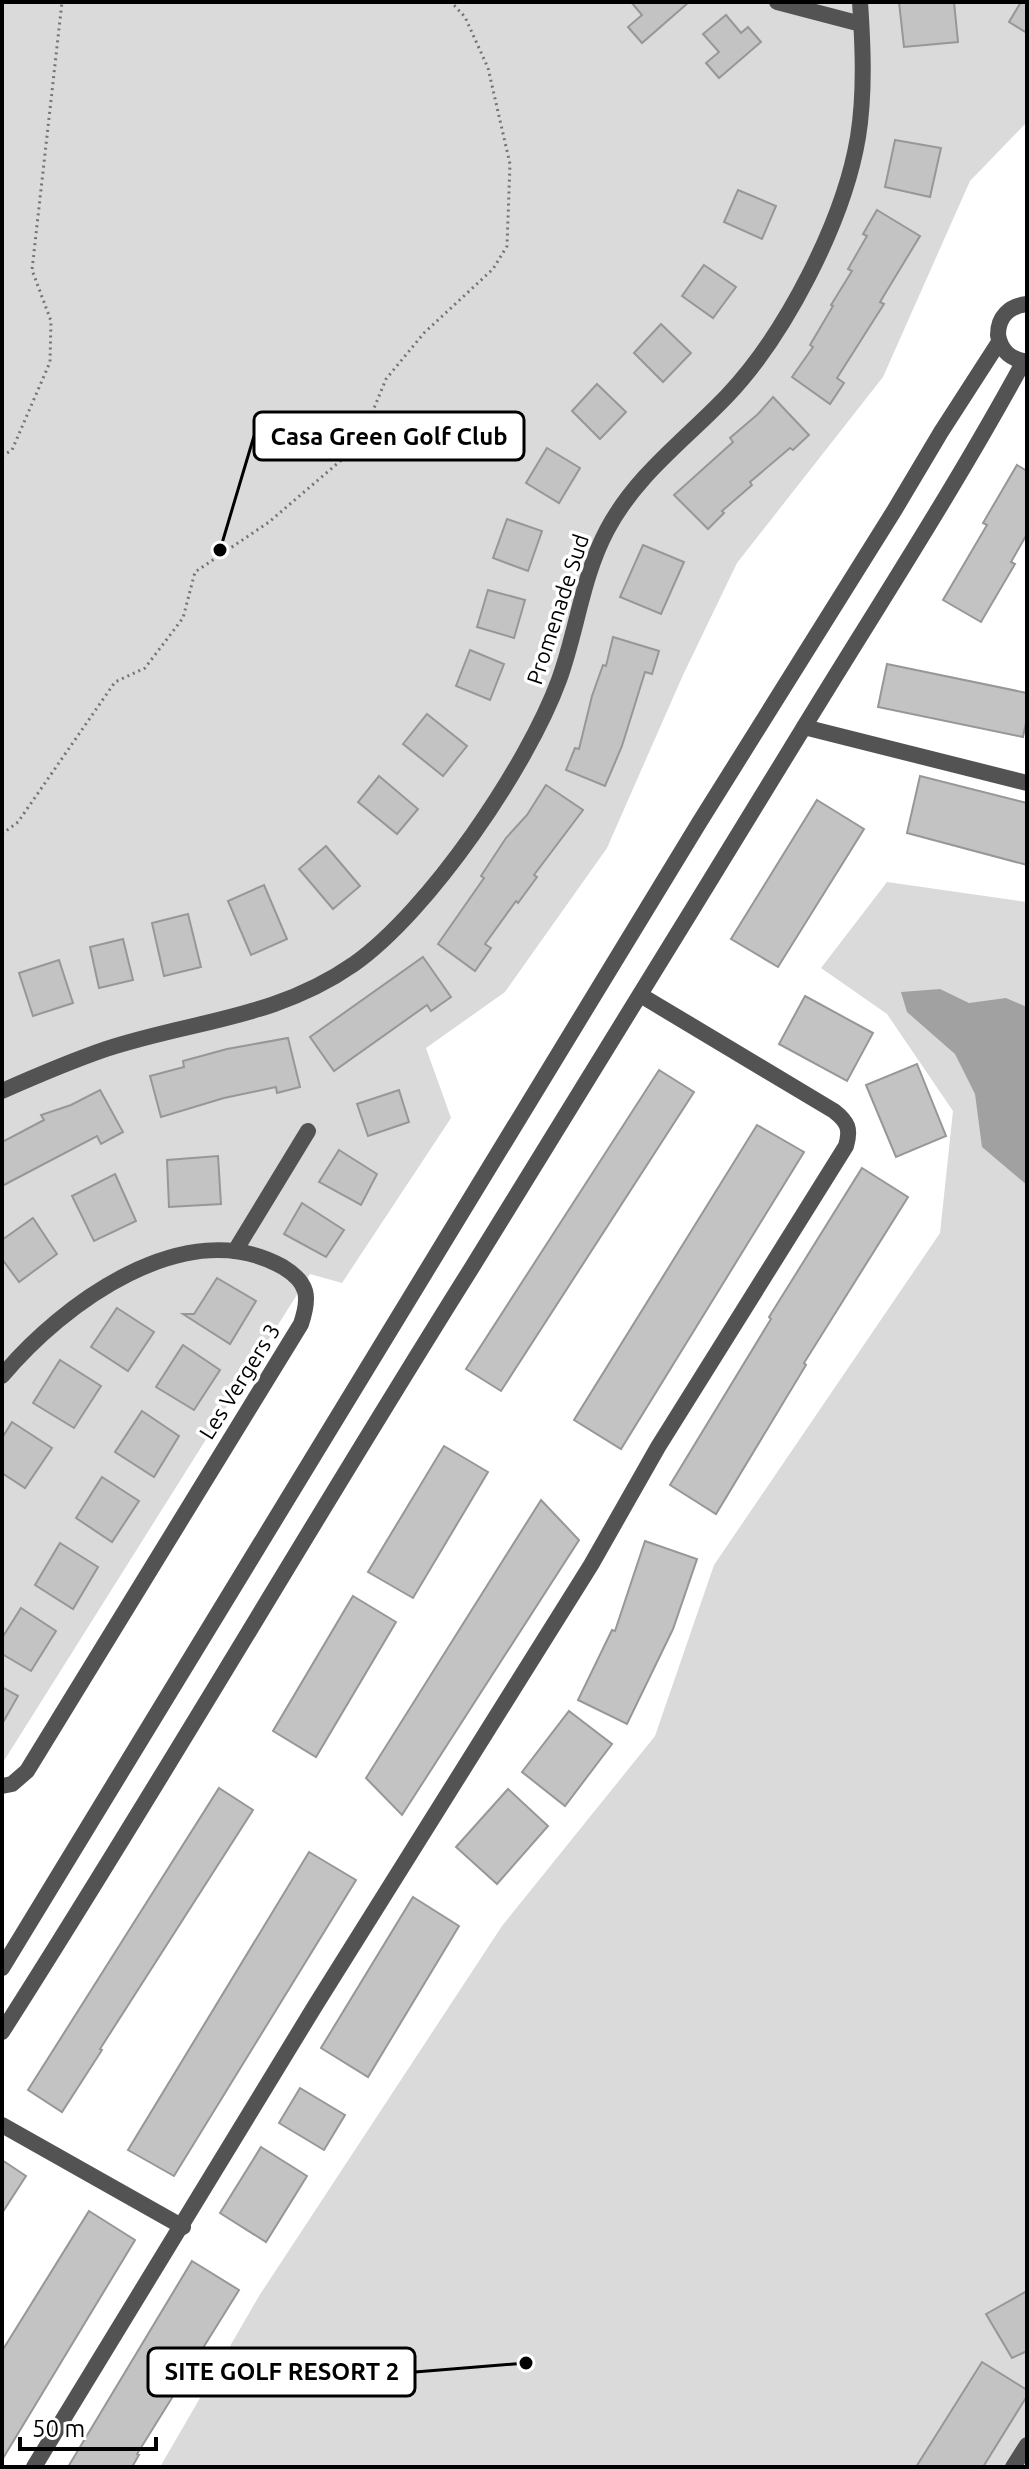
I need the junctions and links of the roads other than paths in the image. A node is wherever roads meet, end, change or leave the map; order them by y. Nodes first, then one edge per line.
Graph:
1 (777, 2) edge
2 (860, 2) edge
3 (861, 24) junction
4 (1025, 302) edge
5 (999, 342) junction
6 (1026, 361) edge
7 (804, 727) junction
8 (1027, 783) edge
9 (642, 996) junction
10 (2, 1091) edge
11 (308, 1131) dead end
12 (235, 1251) junction
13 (2, 1376) edge
14 (2, 1786) edge
15 (2, 1968) edge
16 (2, 2032) edge
17 (2, 2125) edge
18 (183, 2227) junction
19 (1027, 2445) edge
20 (34, 2467) edge
21 (1013, 2467) edge

1 - 3 street
2 - 3 street, Promenade Sud
3 - 10 street, Promenade Sud
4 - 5 street
5 - 6 street
5 - 15 street
6 - 7 street
7 - 8 street
7 - 9 street
9 - 16 street
9 - 18 street
11 - 12 street
12 - 13 street, Les Vergers 3
12 - 14 street, Les Vergers 3
17 - 18 street
18 - 20 street
19 - 21 street

